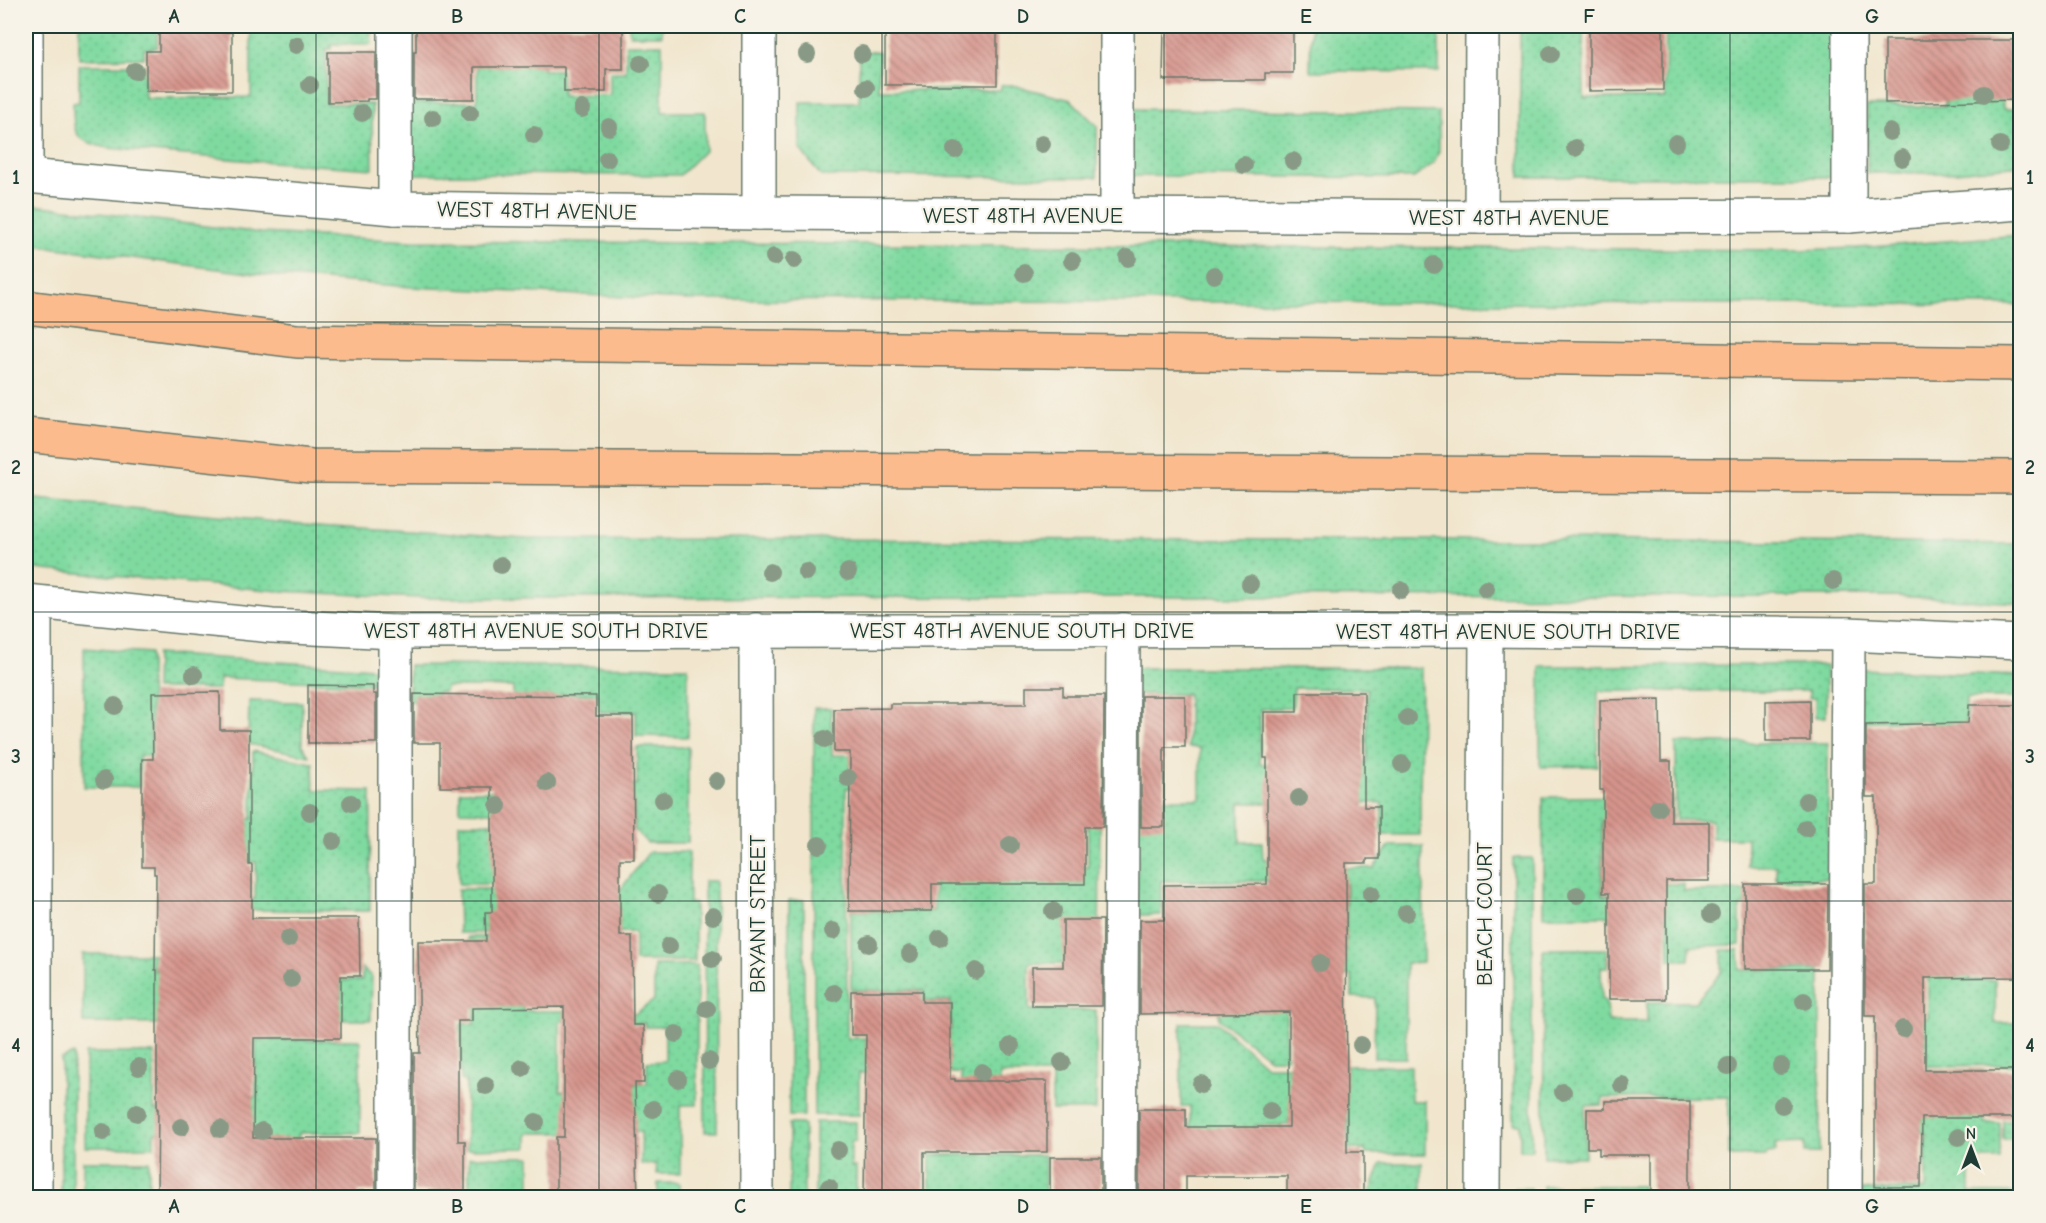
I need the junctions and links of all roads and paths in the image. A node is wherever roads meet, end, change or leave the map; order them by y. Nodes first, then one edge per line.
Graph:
1 (26, 26) edge
2 (395, 26) edge
3 (759, 26) edge
4 (1118, 26) edge
5 (1482, 26) edge
6 (1849, 26) edge
7 (26, 177) edge
8 (2020, 203) edge
9 (395, 208) junction
10 (759, 213) junction
11 (1118, 216) junction
12 (1849, 216) junction
13 (1481, 217) junction
14 (26, 307) edge
15 (2020, 364) edge
16 (26, 435) edge
17 (2020, 477) edge
18 (30, 602) edge
19 (756, 630) junction
20 (1122, 630) junction
21 (1486, 630) junction
22 (395, 632) junction
23 (1848, 634) junction
24 (2020, 642) edge
25 (35, 1197) edge
26 (395, 1197) edge
27 (757, 1197) edge
28 (1120, 1197) edge
29 (1483, 1197) edge
30 (1845, 1197) edge

1 - 7 street
2 - 9 street
3 - 10 street
4 - 11 street
5 - 13 street
6 - 12 street
7 - 9 street, WEST 48TH AVENUE
8 - 12 street, WEST 48TH AVENUE
9 - 10 street, WEST 48TH AVENUE
10 - 11 street, WEST 48TH AVENUE
11 - 13 street, WEST 48TH AVENUE
12 - 13 street, WEST 48TH AVENUE
14 - 15 highway
16 - 17 highway
18 - 22 street, WEST 48TH AVENUE SOUTH DRIVE
18 - 25 street
19 - 20 street, WEST 48TH AVENUE SOUTH DRIVE
19 - 22 street, WEST 48TH AVENUE SOUTH DRIVE
19 - 27 street, BRYANT STREET
20 - 21 street, WEST 48TH AVENUE SOUTH DRIVE
20 - 28 street
21 - 23 street, WEST 48TH AVENUE SOUTH DRIVE
21 - 29 street, BEACH COURT
22 - 26 street
23 - 24 street, WEST 48TH AVENUE SOUTH DRIVE
23 - 30 street

